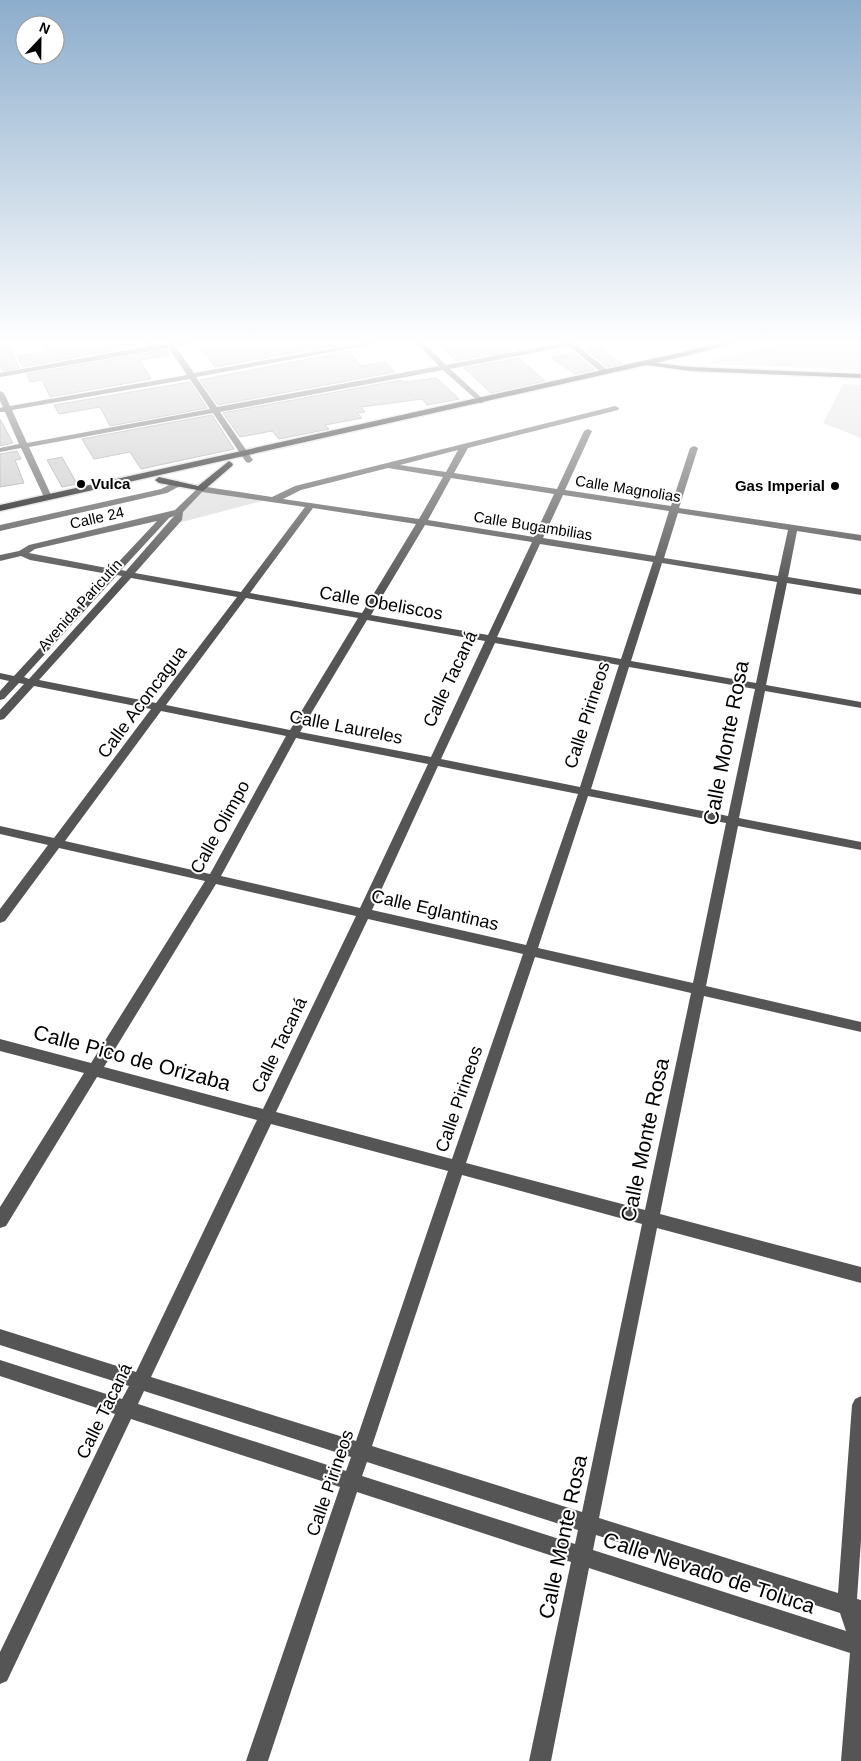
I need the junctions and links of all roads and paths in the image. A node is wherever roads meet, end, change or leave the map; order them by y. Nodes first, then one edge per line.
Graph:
1 (13, 425) edge
2 (132, 425) edge
3 (226, 425) edge
4 (378, 425) edge
5 (388, 425) edge
6 (548, 425) edge
7 (588, 431) dead end
8 (24, 445) junction
9 (464, 447) junction
10 (694, 448) dead end
11 (0, 450) edge
12 (247, 456) junction
13 (229, 464) junction
14 (390, 466) junction
15 (450, 475) junction
16 (198, 476) junction
17 (172, 477) junction
18 (560, 492) junction
19 (48, 497) junction
20 (273, 500) junction
21 (311, 505) junction
22 (0, 508) edge
23 (674, 510) junction
24 (0, 515) edge
25 (178, 515) junction
26 (166, 516) junction
27 (422, 522) junction
28 (0, 528) edge
29 (793, 528) junction
30 (861, 538) edge
31 (537, 540) junction
32 (18, 554) junction
33 (0, 558) edge
34 (658, 560) junction
35 (115, 572) junction
36 (128, 574) junction
37 (782, 580) junction
38 (861, 592) edge
39 (244, 595) junction
40 (364, 616) junction
41 (491, 639) junction
42 (625, 663) junction
43 (0, 676) edge
44 (16, 679) junction
45 (31, 682) junction
46 (760, 687) junction
47 (0, 697) edge
48 (861, 705) edge
49 (160, 708) junction
50 (0, 717) edge
51 (293, 734) junction
52 (433, 762) junction
53 (584, 792) junction
54 (733, 821) junction
55 (0, 830) edge
56 (57, 843) junction
57 (861, 846) edge
58 (213, 879) junction
59 (364, 913) junction
60 (0, 918) edge
61 (530, 951) junction
62 (699, 990) junction
63 (861, 1026) edge
64 (0, 1045) edge
65 (94, 1070) junction
66 (267, 1116) junction
67 (457, 1167) junction
68 (652, 1219) junction
69 (0, 1221) edge
70 (861, 1275) edge
71 (0, 1337) edge
72 (0, 1368) edge
73 (140, 1382) junction
74 (861, 1406) edge
75 (127, 1409) junction
76 (361, 1452) junction
77 (351, 1482) junction
78 (589, 1524) junction
79 (582, 1556) junction
80 (854, 1607) edge
81 (861, 1646) edge
82 (0, 1674) edge
83 (257, 1761) edge
84 (540, 1761) edge
85 (852, 1761) edge

1 - 8 street
2 - 8 street
3 - 12 street
4 - 12 main road
5 - 12 main road
6 - 9 street
7 - 18 street, Calle Tacaná
8 - 11 street
8 - 19 street
9 - 14 street
9 - 15 street, Calle Olimpo
10 - 23 street, Calle Pirineos
12 - 13 main road
12 - 16 main road
13 - 16 main road
13 - 16 main road
14 - 15 street, Calle Magnolias
14 - 20 street
15 - 18 street, Calle Magnolias
15 - 27 street, Calle Olimpo
16 - 17 main road
16 - 17 main road
16 - 20 street, Calle Bugambilias
16 - 25 street, Avenida Paricutín
17 - 19 main road
17 - 24 main road
17 - 28 street
18 - 23 street, Calle Magnolias
18 - 31 street, Calle Tacaná
19 - 22 main road
20 - 21 street, Calle Bugambilias
21 - 27 street, Calle Bugambilias
21 - 39 street, Calle Aconcagua
23 - 29 street, Calle Magnolias
23 - 34 street, Calle Pirineos
25 - 26 street, Avenida Paricutín
25 - 36 street, Avenida Paricutín
26 - 32 street, Calle 24
26 - 35 street, Avenida Paricutín
27 - 31 street, Calle Bugambilias
27 - 40 street, Calle Olimpo
29 - 30 street, Calle Magnolias
29 - 37 street, Calle Monte Rosa
31 - 34 street, Calle Bugambilias
31 - 41 street, Calle Tacaná
32 - 33 street, Calle 24
32 - 35 street, Calle Obeliscos
34 - 37 street, Calle Bugambilias
34 - 42 street, Calle Pirineos
35 - 36 street, Calle Obeliscos
35 - 44 street, Avenida Paricutín
36 - 39 street, Calle Obeliscos
36 - 45 street, Avenida Paricutín
37 - 38 street, Calle Bugambilias
37 - 46 street, Calle Monte Rosa
39 - 40 street, Calle Obeliscos
39 - 49 street, Calle Aconcagua
40 - 41 street, Calle Obeliscos
40 - 51 street, Calle Olimpo
41 - 42 street, Calle Obeliscos
41 - 52 street, Calle Tacaná
42 - 46 street, Calle Obeliscos
42 - 53 street, Calle Pirineos
43 - 44 street, Calle Laureles
44 - 45 street, Calle Laureles
44 - 47 street, Avenida Paricutín
45 - 49 street, Calle Laureles
45 - 50 street, Avenida Paricutín
46 - 48 street, Calle Obeliscos
46 - 54 street, Calle Monte Rosa
49 - 51 street, Calle Laureles
49 - 56 street, Calle Aconcagua
51 - 52 street, Calle Laureles
51 - 58 street, Calle Olimpo
52 - 53 street, Calle Laureles
52 - 59 street, Calle Tacaná
53 - 54 street, Calle Laureles
53 - 61 street, Calle Pirineos
54 - 57 street, Calle Laureles
54 - 62 street, Calle Monte Rosa
55 - 56 street, Calle Eglantinas
56 - 58 street, Calle Eglantinas
56 - 60 street, Calle Aconcagua
58 - 59 street, Calle Eglantinas
58 - 65 street, Calle Olimpo
59 - 61 street, Calle Eglantinas
59 - 66 street, Calle Tacaná
61 - 62 street, Calle Eglantinas
61 - 67 street, Calle Pirineos
62 - 63 street, Calle Eglantinas
62 - 68 street, Calle Monte Rosa
64 - 65 street, Calle Pico de Orizaba
65 - 66 street, Calle Pico de Orizaba
65 - 69 street, Calle Olimpo
66 - 67 street, Calle Pico de Orizaba
66 - 73 street, Calle Tacaná
67 - 68 street, Calle Pico de Orizaba
67 - 76 street, Calle Pirineos
68 - 70 street, Calle Pico de Orizaba
68 - 78 street, Calle Monte Rosa
71 - 73 street, Calle Nevado de Toluca
72 - 75 street, Calle Nevado de Toluca
73 - 75 street, Calle Tacaná
73 - 76 street, Calle Nevado de Toluca
74 - 80 street
75 - 77 street, Calle Nevado de Toluca
75 - 82 street, Calle Tacaná
76 - 77 street, Calle Pirineos
76 - 78 street, Calle Nevado de Toluca
77 - 79 street, Calle Nevado de Toluca
77 - 83 street, Calle Pirineos
78 - 79 street, Calle Monte Rosa
78 - 80 street, Calle Nevado de Toluca
79 - 81 street, Calle Nevado de Toluca
79 - 84 street, Calle Monte Rosa
80 - 81 street
81 - 85 street

